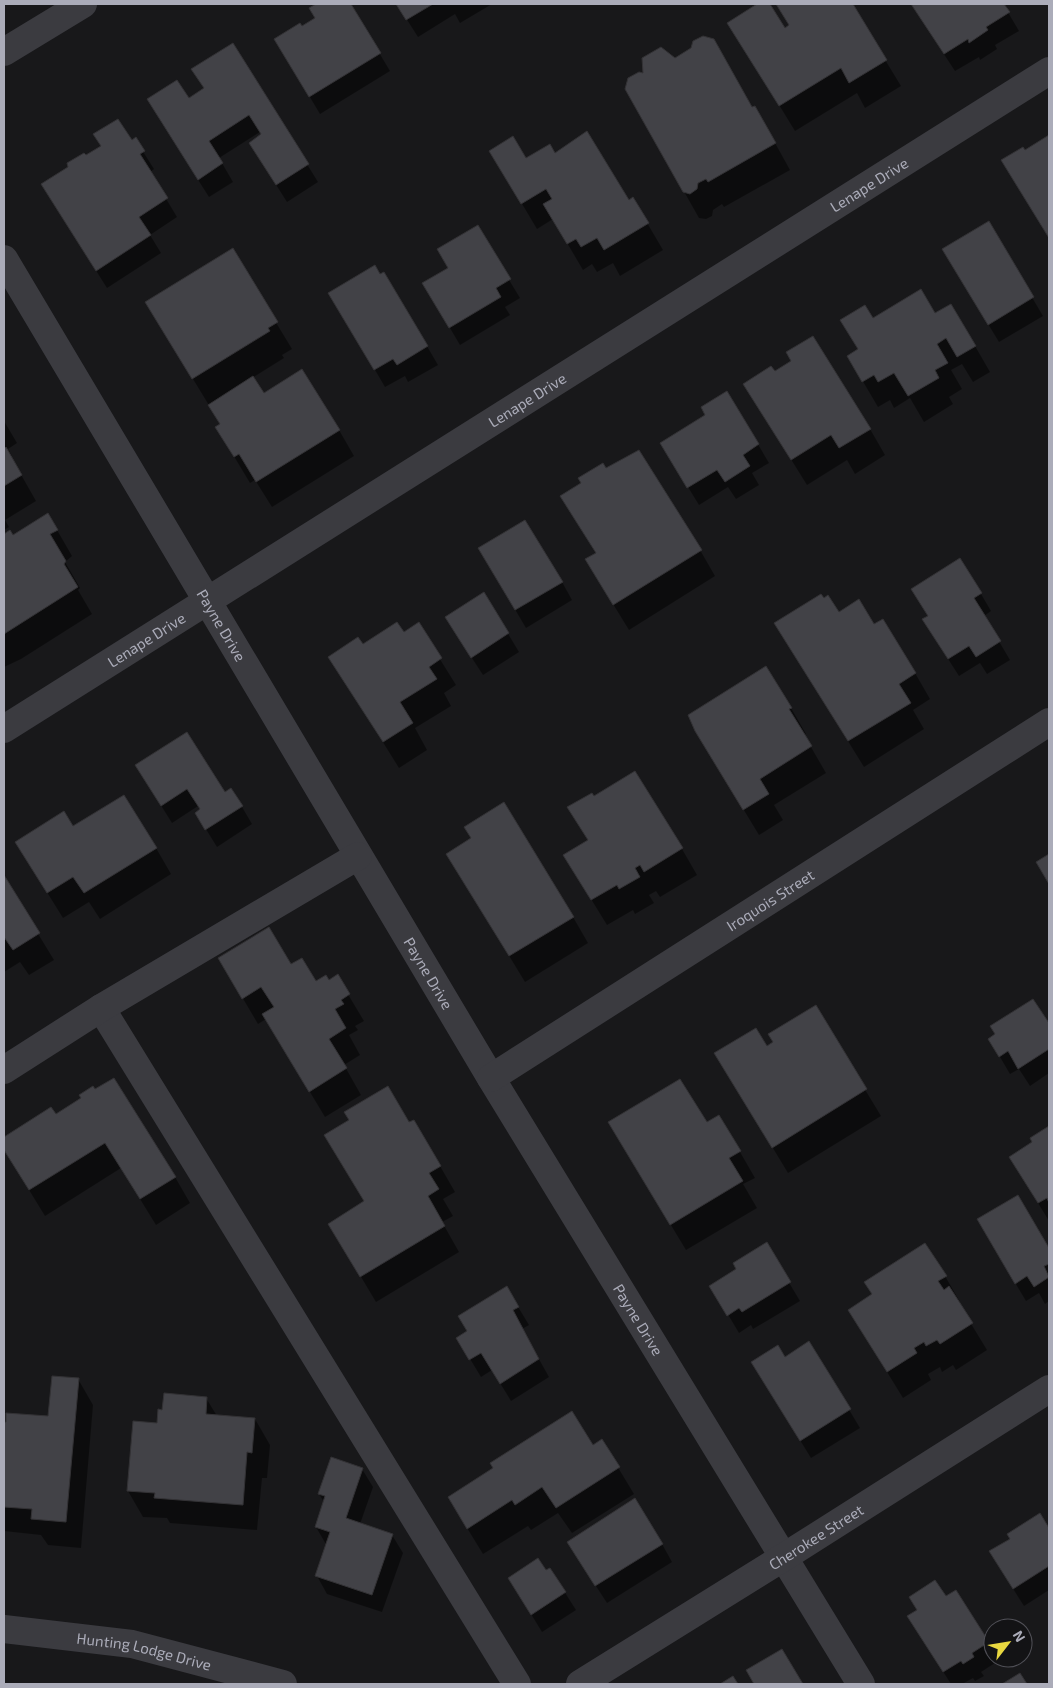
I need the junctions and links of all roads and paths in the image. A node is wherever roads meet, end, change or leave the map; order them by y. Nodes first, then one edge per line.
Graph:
1 (83, 4) edge
2 (4, 52) edge
3 (1049, 71) edge
4 (4, 259) edge
5 (207, 601) junction
6 (1049, 722) edge
7 (4, 730) edge
8 (358, 856) junction
9 (101, 1008) junction
10 (4, 1070) edge
11 (491, 1078) junction
12 (1049, 1389) edge
13 (784, 1557) junction
14 (4, 1629) edge
15 (283, 1684) edge
16 (516, 1684) edge
17 (580, 1684) edge
18 (860, 1684) edge

1 - 2 street
3 - 5 street, Lenape Drive
4 - 5 street, Payne Drive
5 - 7 street, Lenape Drive
5 - 8 street, Payne Drive
6 - 11 street, Iroquois Street
8 - 9 street
8 - 11 street, Payne Drive
9 - 10 street
9 - 16 street
11 - 13 street, Payne Drive
12 - 13 street, Cherokee Street
13 - 17 street, Cherokee Street
13 - 18 street, Payne Drive
14 - 15 street, Hunting Lodge Drive

